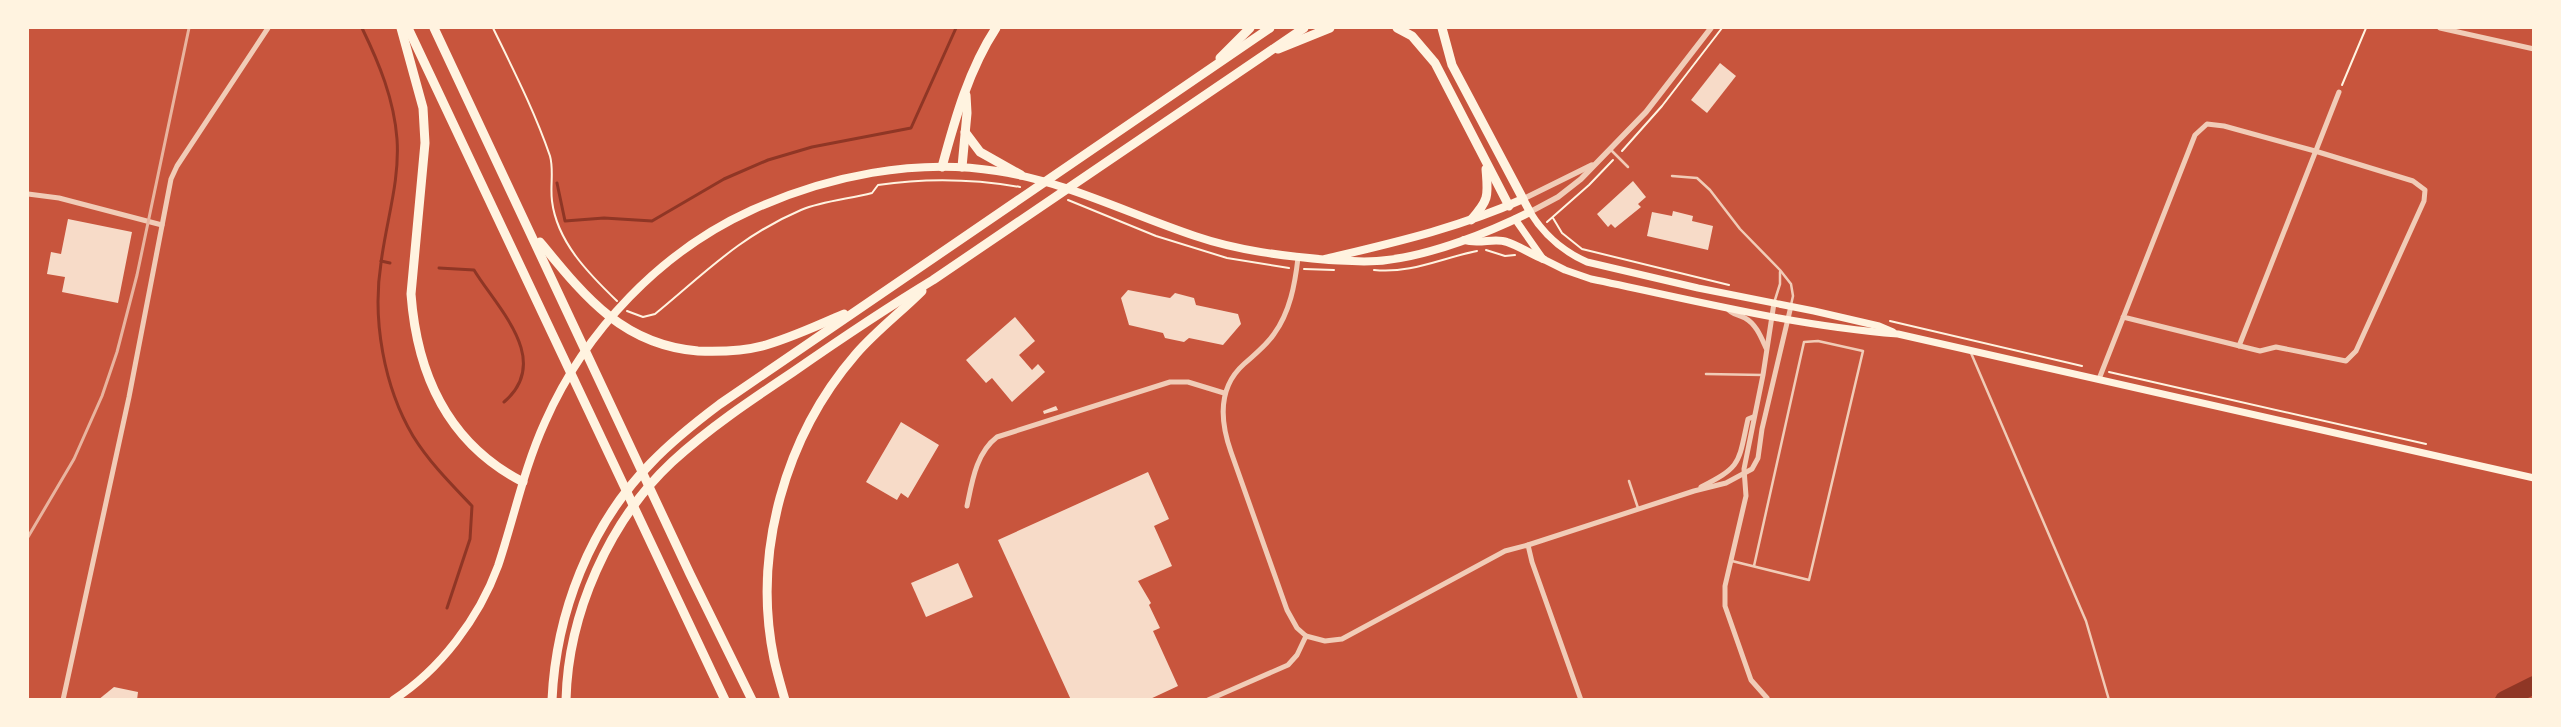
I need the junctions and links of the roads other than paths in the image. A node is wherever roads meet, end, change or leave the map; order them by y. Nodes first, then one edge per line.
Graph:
1 (268, 28) edge
2 (401, 28) edge
3 (408, 28) edge
4 (434, 28) edge
5 (996, 28) edge
6 (1250, 28) edge
7 (1270, 28) edge
8 (1304, 28) edge
9 (1330, 28) edge
10 (1397, 28) edge
11 (1442, 28) edge
12 (1711, 28) edge
13 (2440, 28) edge
14 (2534, 49) edge
15 (1264, 54) junction
16 (1206, 72) junction
17 (2339, 92) road end
18 (966, 93) junction
19 (965, 132) junction
20 (1610, 149) junction
21 (2315, 151) junction
22 (1596, 163) junction
23 (1487, 164) junction
24 (942, 167) junction
25 (962, 167) junction
26 (1628, 167) dead end
27 (1021, 175) junction
28 (1672, 176) dead end
29 (28, 194) edge
30 (1523, 200) junction
31 (1508, 206) junction
32 (1530, 212) junction
33 (1515, 219) junction
34 (1471, 220) junction
35 (162, 225) junction
36 (532, 232) junction
37 (1464, 240) junction
38 (1298, 258) junction
39 (1325, 259) junction
40 (1544, 259) junction
41 (1780, 270) junction
42 (933, 280) junction
43 (1774, 303) junction
44 (1791, 306) junction
45 (862, 307) junction
46 (1726, 308) junction
47 (1771, 317) junction
48 (2123, 317) junction
49 (1786, 319) junction
50 (1898, 334) junction
51 (2239, 346) junction
52 (1766, 349) junction
53 (1969, 350) junction
54 (1706, 374) dead end
55 (1763, 375) junction
56 (2099, 379) junction
57 (1224, 393) junction
58 (1753, 417) junction
59 (1733, 469) junction
60 (1743, 475) junction
61 (2534, 478) edge
62 (1629, 481) dead end
63 (523, 482) junction
64 (1694, 491) junction
65 (967, 506) dead end
66 (1639, 509) junction
67 (1528, 545) junction
68 (1732, 561) junction
69 (1754, 566) junction
70 (1306, 636) junction
71 (1767, 698) edge
72 (62, 700) edge
73 (393, 700) edge
74 (552, 700) edge
75 (566, 700) edge
76 (725, 700) edge
77 (752, 700) edge
78 (785, 700) edge
79 (1208, 700) edge
80 (1581, 700) edge
81 (2109, 700) edge

1 - 35 street
2 - 63 highway
3 - 76 highway
4 - 36 highway
5 - 18 highway
6 - 16 highway
7 - 16 highway
8 - 15 highway
9 - 15 highway
10 - 23 highway
11 - 30 highway
12 - 20 street
13 - 14 street
15 - 42 highway
16 - 45 highway
17 - 21 street
18 - 19 highway
18 - 24 highway
19 - 25 highway
19 - 27 highway
20 - 22 street
20 - 26 lane
21 - 48 street
21 - 51 street
21 - 51 street
22 - 30 street
22 - 32 street
23 - 31 highway
23 - 34 highway
24 - 25 main road
24 - 63 main road
25 - 27 main road
27 - 38 main road
28 - 41 lane
29 - 35 street
30 - 31 main road
30 - 32 main road
31 - 33 main road
31 - 34 main road
32 - 33 main road
32 - 43 main road
33 - 37 main road
33 - 40 main road
34 - 39 main road
35 - 72 street
36 - 45 highway
36 - 77 highway
37 - 39 main road
37 - 40 main road
38 - 39 main road
38 - 57 street
40 - 46 main road
41 - 43 lane
41 - 44 lane
42 - 75 highway
42 - 78 highway
43 - 44 main road
43 - 47 street
44 - 49 street
44 - 50 main road
45 - 74 highway
46 - 47 main road
46 - 52 street
47 - 49 main road
47 - 52 street
48 - 51 street
48 - 56 street
49 - 50 main road
49 - 60 street
50 - 53 main road
52 - 55 street
53 - 56 main road
53 - 81 lane
54 - 55 lane
55 - 58 street
56 - 61 main road
57 - 65 street
57 - 70 street
58 - 59 street
58 - 60 street
59 - 60 street
59 - 64 street
60 - 64 street
60 - 68 street
62 - 66 lane
63 - 73 main road
64 - 66 street
66 - 67 street
67 - 70 street
67 - 80 street
68 - 69 lane
68 - 71 street
69 - 69 lane
70 - 79 street

